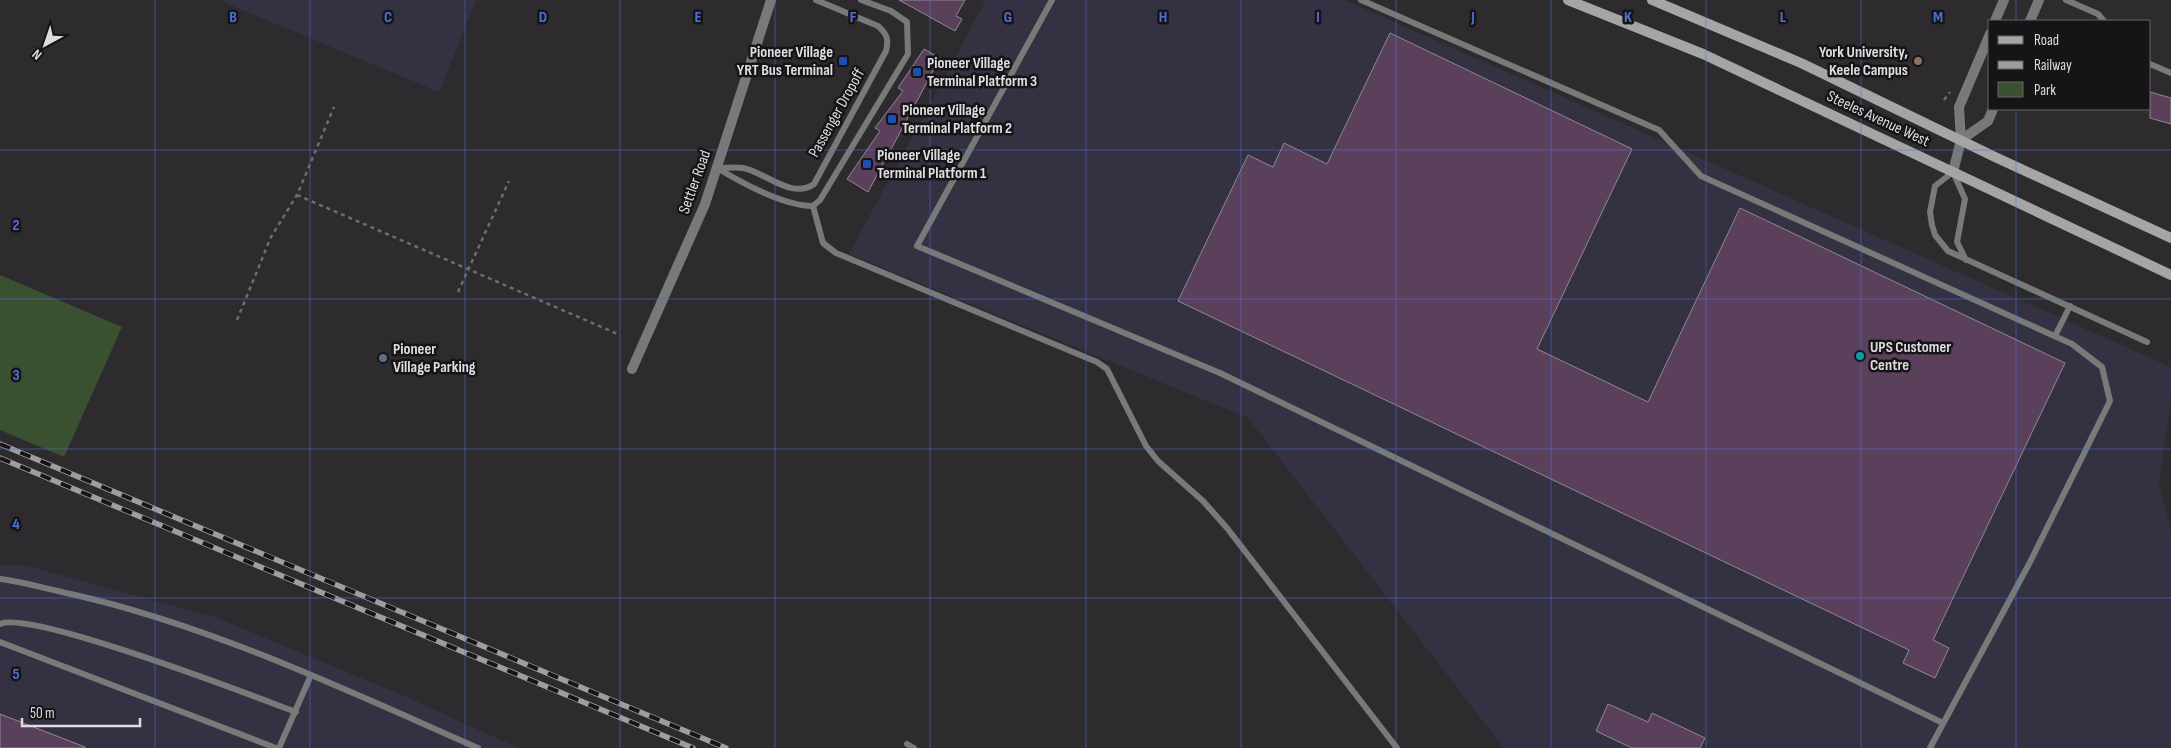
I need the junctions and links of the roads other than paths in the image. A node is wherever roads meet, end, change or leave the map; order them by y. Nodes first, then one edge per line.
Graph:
1 (771, 0) edge
2 (816, 0) edge
3 (861, 0) edge
4 (1052, 0) edge
5 (1362, 0) edge
6 (1568, 0) edge
7 (1652, 0) edge
8 (2004, 0) edge
9 (2039, 0) edge
10 (2066, 0) edge
11 (1995, 20) edge
12 (2030, 20) edge
13 (2103, 20) edge
14 (1988, 39) edge
15 (2151, 64) edge
16 (2171, 71) edge
17 (1993, 110) edge
18 (1961, 140) junction
19 (717, 168) junction
20 (1953, 172) junction
21 (813, 206) junction
22 (2171, 238) edge
23 (1966, 260) junction
24 (2171, 274) edge
25 (2070, 306) junction
26 (2055, 336) junction
27 (2147, 342) dead end
28 (632, 368) dead end
29 (0, 580) edge
30 (0, 624) edge
31 (0, 642) edge
32 (310, 675) junction
33 (296, 712) junction
34 (1943, 723) junction
35 (907, 744) dead end
36 (277, 748) edge
37 (478, 748) edge
38 (914, 748) edge
39 (1397, 748) edge
40 (1930, 748) edge

1 - 19 street, Settler Road
2 - 19 lane, Passenger Dropoff
3 - 21 lane
4 - 34 lane
5 - 26 lane
6 - 20 main road, Steeles Avenue West
7 - 18 main road, Steeles Avenue West
8 - 11 street
9 - 12 street
10 - 13 lane
14 - 18 street
15 - 16 lane
17 - 18 street
18 - 20 street
18 - 22 main road, Steeles Avenue West
19 - 21 lane
19 - 28 street, Settler Road
20 - 23 lane
20 - 23 lane
20 - 24 main road, Steeles Avenue West
21 - 39 lane
23 - 25 lane
25 - 26 lane
25 - 27 lane
26 - 34 lane
29 - 32 lane
30 - 33 lane
31 - 36 lane
32 - 33 lane
32 - 37 lane
33 - 36 lane
34 - 40 lane
35 - 38 lane

